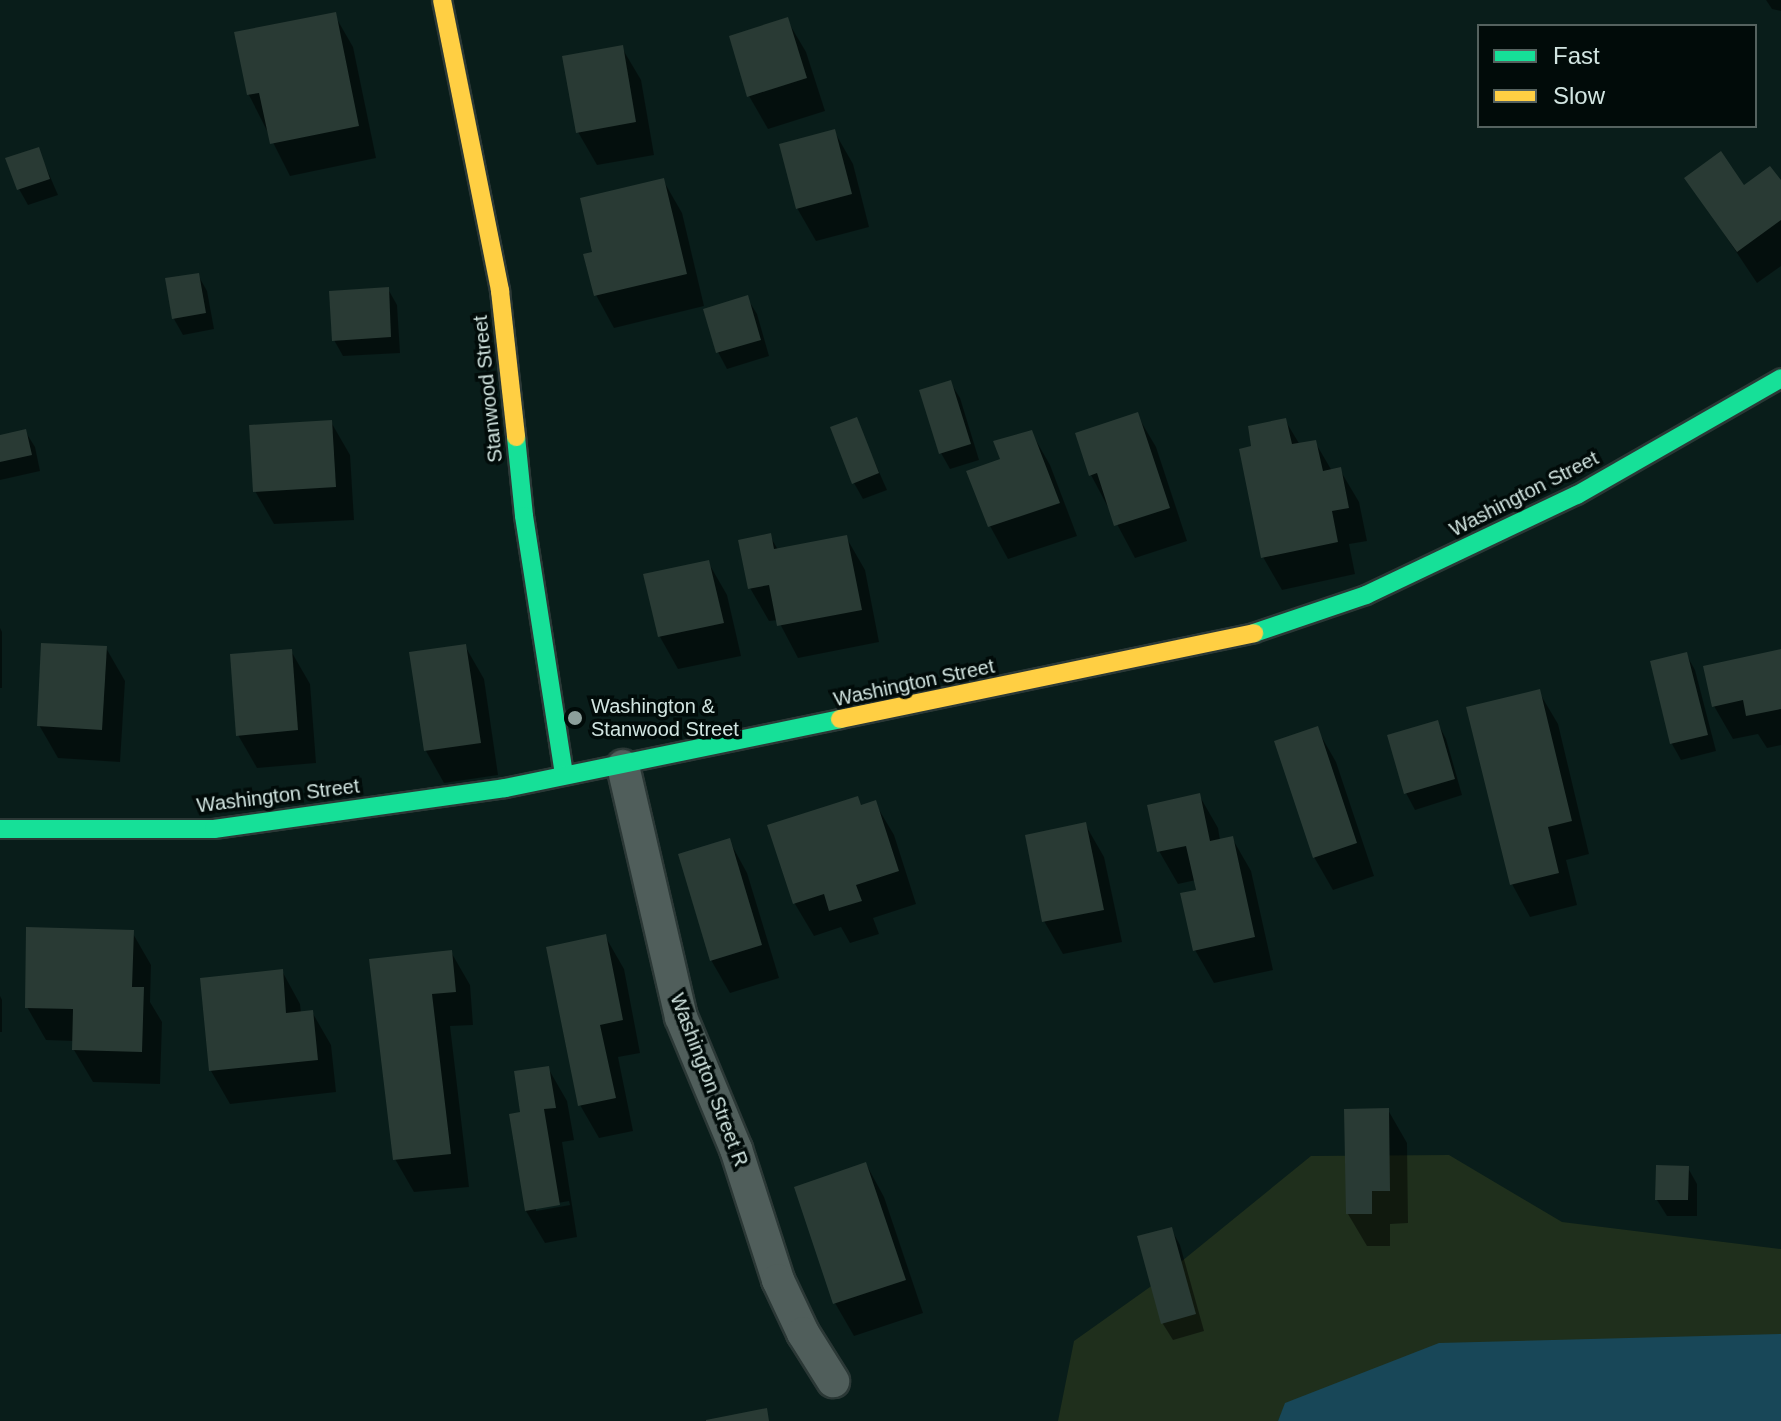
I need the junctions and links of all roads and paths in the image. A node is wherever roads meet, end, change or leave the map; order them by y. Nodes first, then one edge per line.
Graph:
1 (442, 0) edge
2 (1781, 378) edge
3 (623, 766) junction
4 (564, 775) junction
5 (0, 829) edge
6 (833, 1381) dead end

1 - 4 main road, Stanwood Street
2 - 3 main road, Washington Street
3 - 4 main road, Washington Street
3 - 6 lane, Washington Street R
4 - 5 main road, Washington Street

